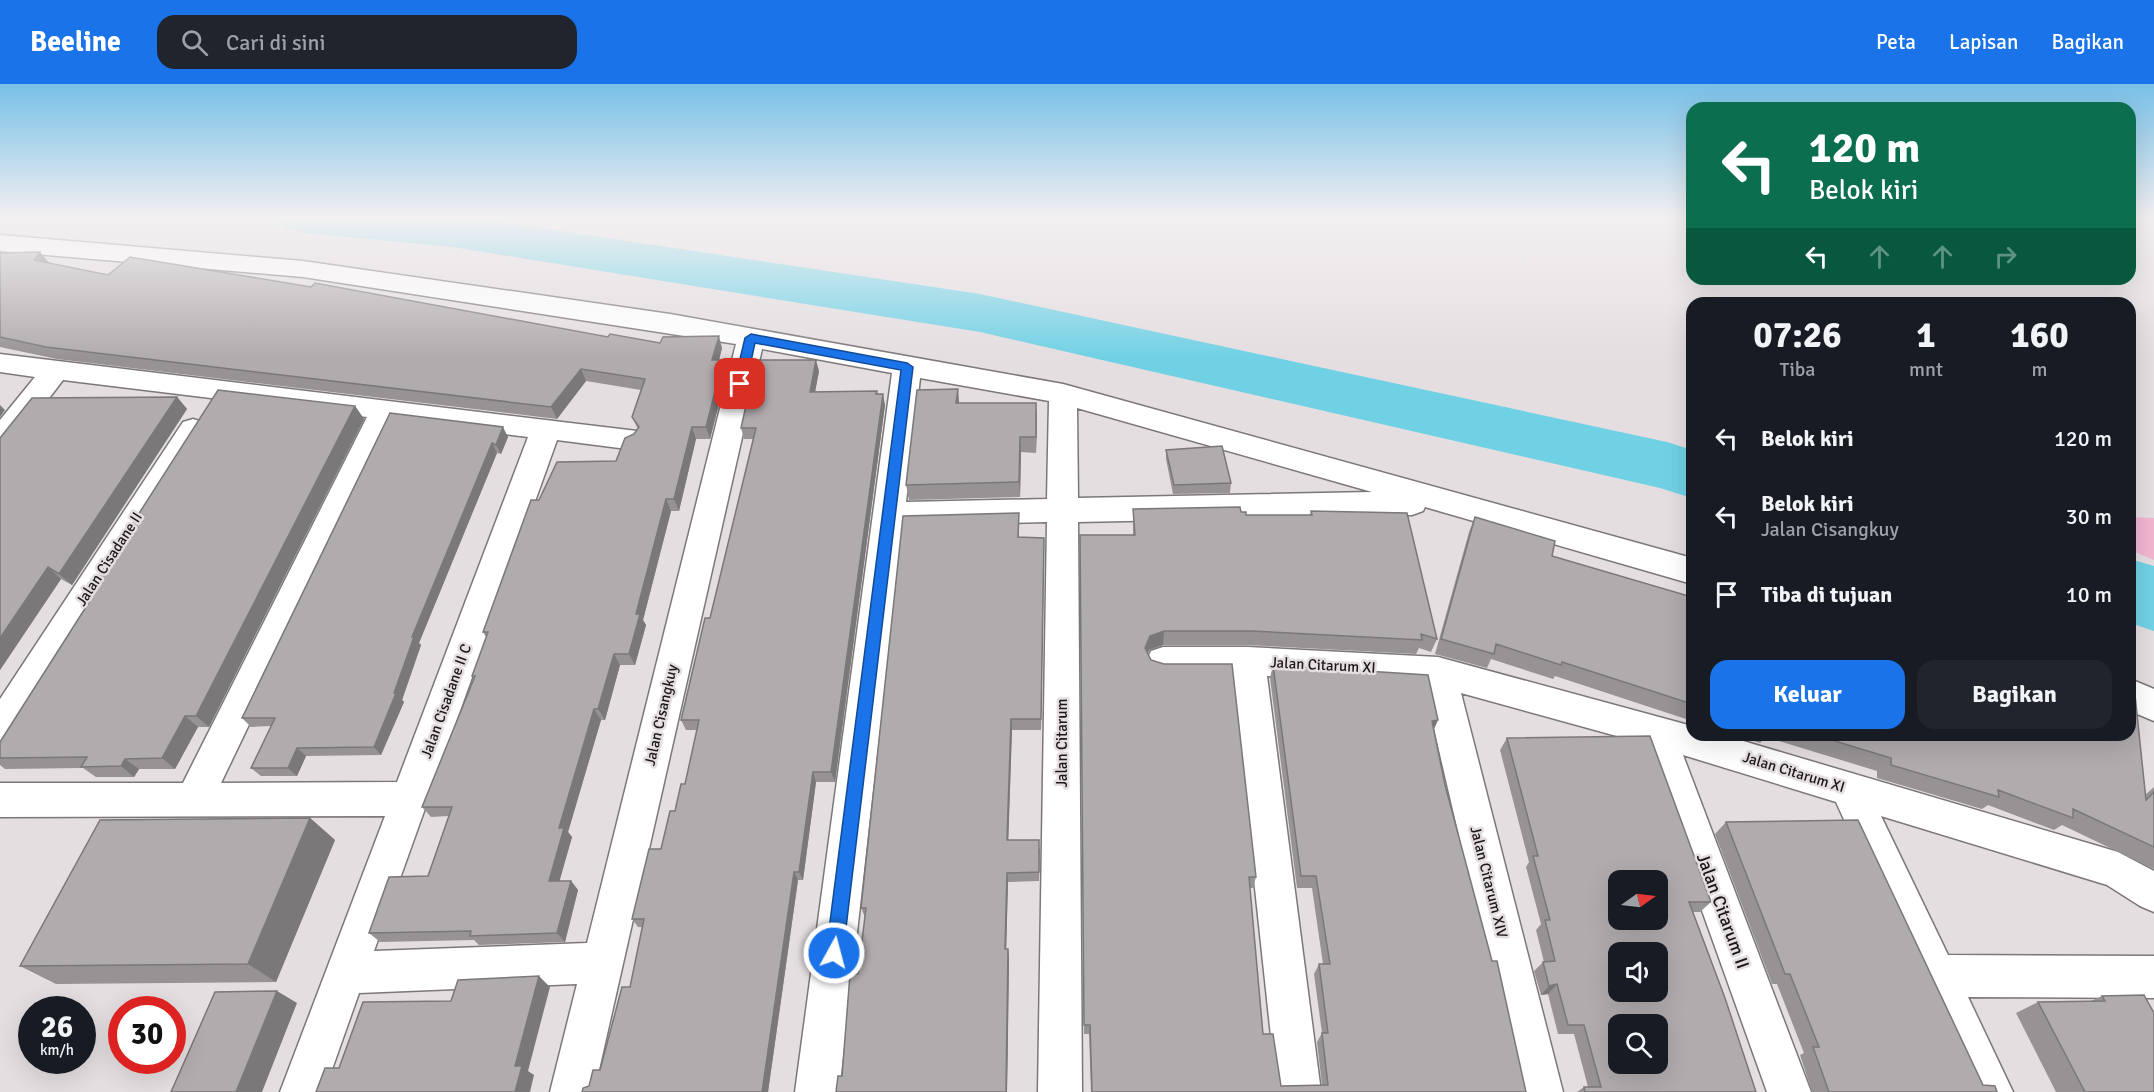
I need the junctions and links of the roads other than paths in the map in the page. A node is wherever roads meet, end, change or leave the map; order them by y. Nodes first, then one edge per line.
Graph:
1 (255, 264) edge
2 (751, 338) junction
3 (1, 363) edge
4 (907, 367) junction
5 (56, 370) junction
6 (218, 389) junction
7 (1063, 394) junction
8 (386, 409) junction
9 (546, 429) junction
10 (627, 438) edge
11 (0, 441) edge
12 (1447, 502) junction
13 (1062, 509) junction
14 (889, 514) junction
15 (1686, 569) edge
16 (1248, 660) junction
17 (1163, 661) edge
18 (1438, 672) junction
19 (2136, 697) edge
20 (2154, 706) edge
21 (0, 729) edge
22 (1656, 731) junction
23 (1686, 740) edge
24 (1689, 741) edge
25 (1849, 789) junction
26 (410, 799) junction
27 (0, 800) edge
28 (194, 800) junction
29 (2154, 893) edge
30 (602, 963) junction
31 (346, 973) junction
32 (1937, 976) junction
33 (2154, 977) edge
34 (302, 1092) edge
35 (572, 1092) edge
36 (817, 1092) edge
37 (1060, 1092) edge
38 (1299, 1092) edge
39 (1540, 1092) edge
40 (1789, 1092) edge
41 (1991, 1092) edge

1 - 2 street
2 - 4 street
2 - 30 street, Jalan Cisangkuy
3 - 5 street
4 - 7 street
4 - 14 street
5 - 6 street
5 - 11 street
6 - 8 street
6 - 21 street, Jalan Cisadane II
7 - 12 street
7 - 13 street, Jalan Citarum
8 - 9 street
8 - 28 street
9 - 10 street
9 - 26 street, Jalan Cisadane II C
12 - 13 street
12 - 15 street
13 - 14 street
13 - 37 street, Jalan Citarum
14 - 36 street
16 - 17 street, Jalan Citarum XI
16 - 18 street, Jalan Citarum XI
16 - 38 street, Jalan Citarum XI
18 - 22 street, Jalan Citarum XI
18 - 39 street, Jalan Citarum XIV
19 - 20 street
22 - 23 street, Jalan Citarum XI
22 - 40 street, Jalan Citarum II
24 - 25 street, Jalan Citarum XI
25 - 29 street, Jalan Citarum XI
25 - 32 street
26 - 28 street
26 - 31 street, Jalan Cisadane II C
27 - 28 street
30 - 31 street
30 - 35 street, Jalan Cisangkuy
31 - 34 street, Jalan Cisadane II C
32 - 33 street
32 - 41 street

